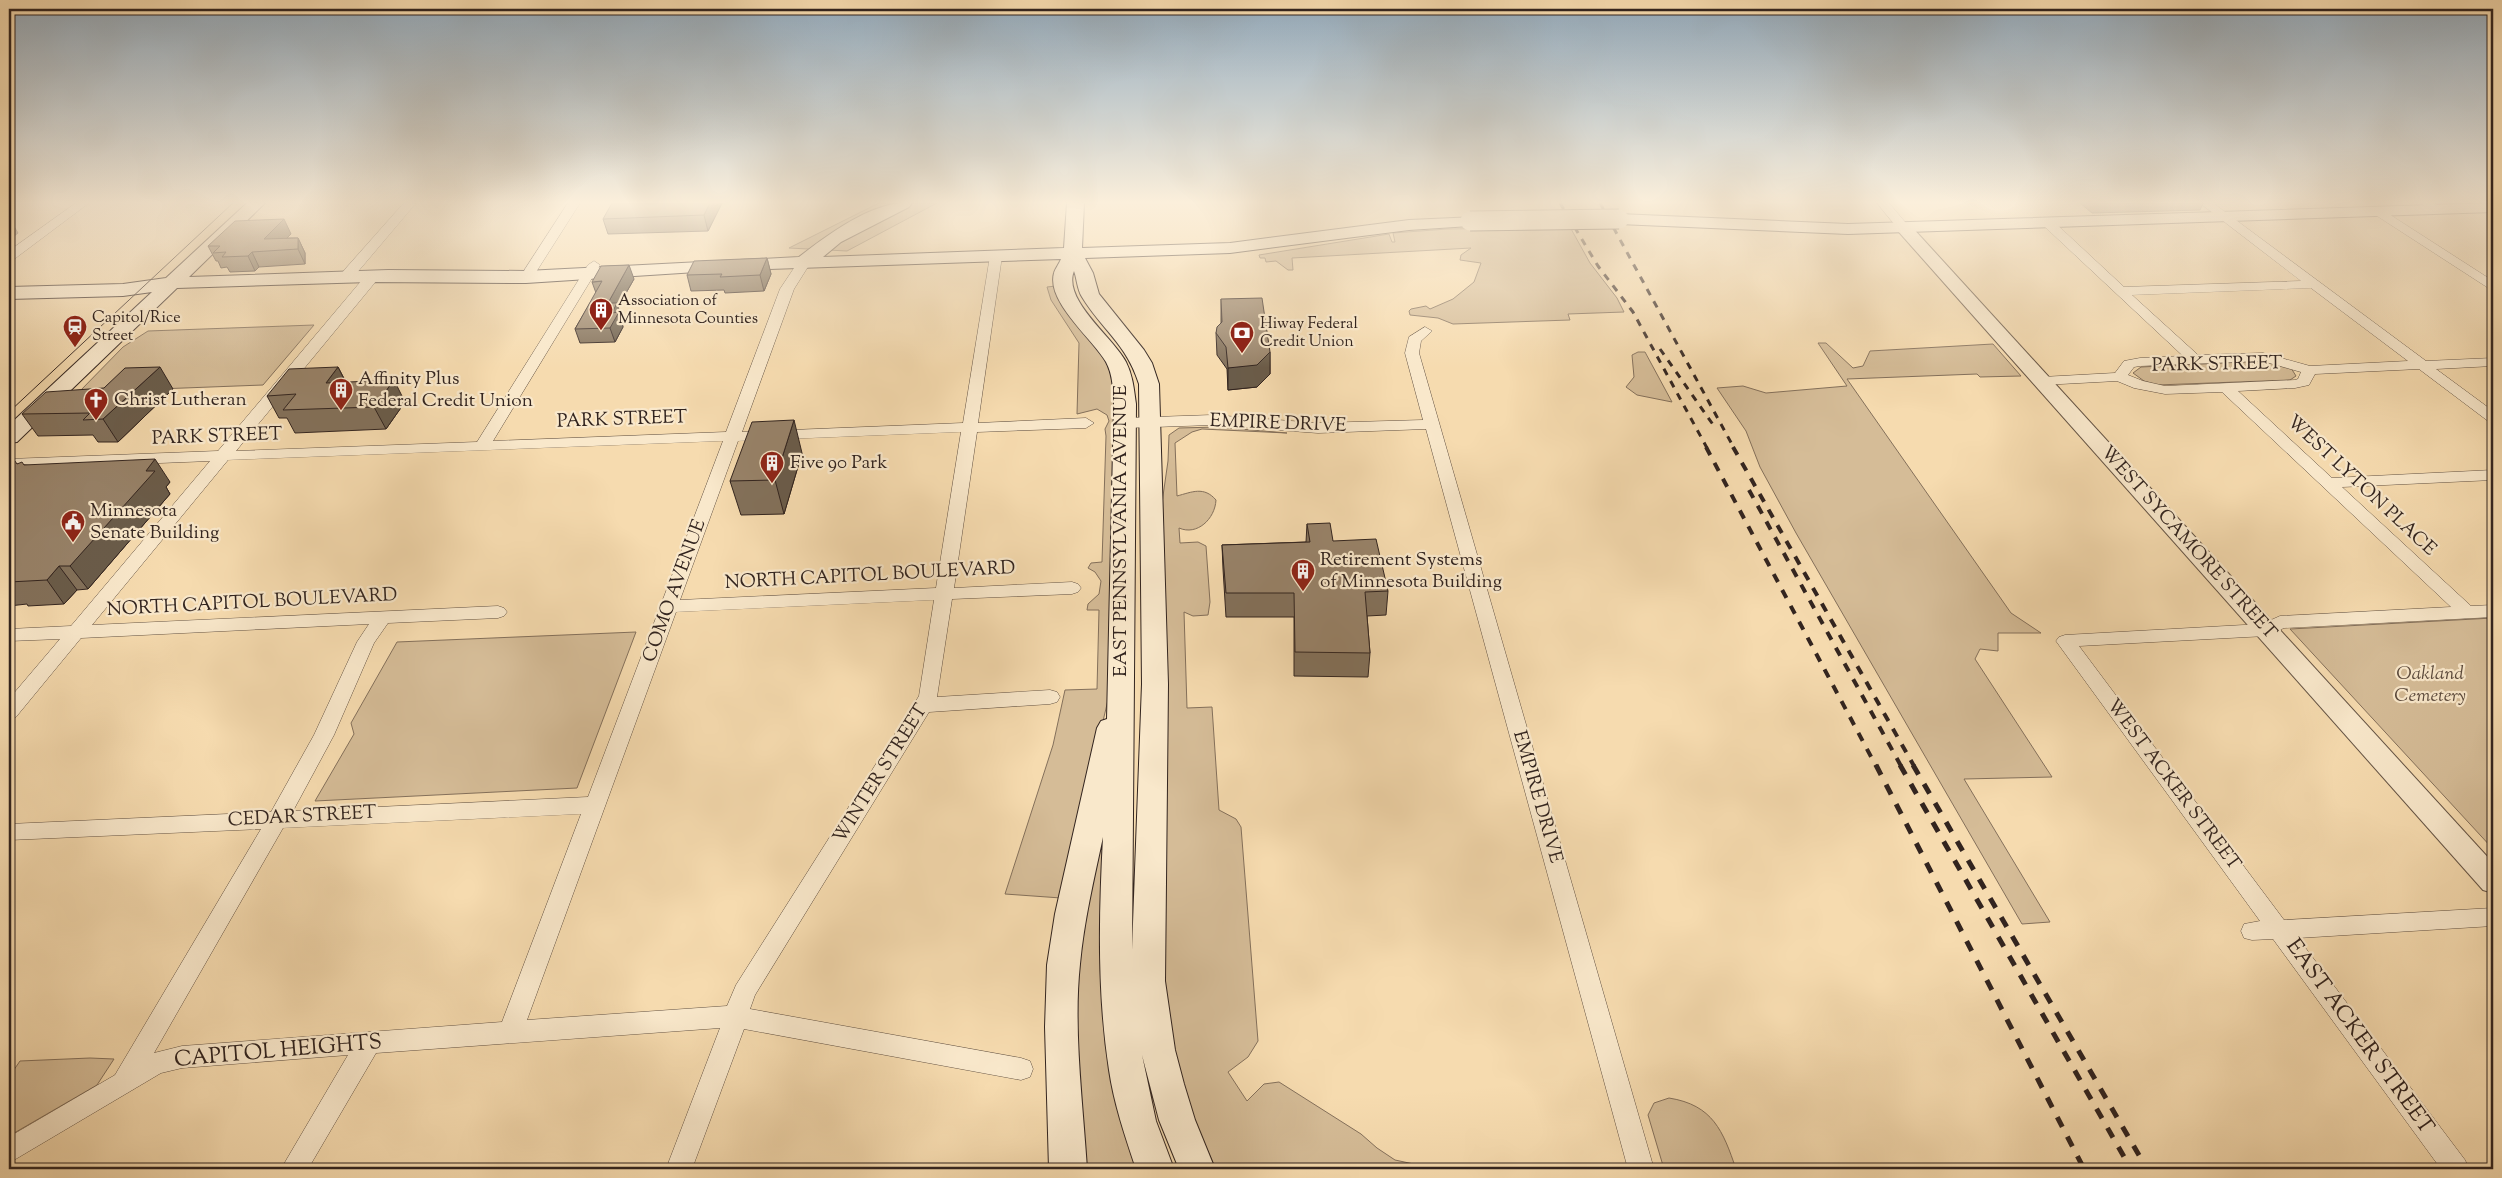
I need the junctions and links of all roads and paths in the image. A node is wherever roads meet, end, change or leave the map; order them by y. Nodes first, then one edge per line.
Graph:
1 (198, 258) edge
2 (362, 258) edge
3 (538, 258) edge
4 (771, 258) edge
5 (810, 258) edge
6 (933, 258) edge
7 (996, 258) edge
8 (1071, 258) edge
9 (1075, 258) edge
10 (1931, 258) edge
11 (2085, 258) edge
12 (2282, 258) edge
13 (2449, 258) edge
14 (805, 262) junction
15 (752, 264) junction
16 (591, 270) junction
17 (529, 272) junction
18 (372, 277) junction
19 (345, 278) junction
20 (9, 283) edge
21 (172, 283) junction
22 (2316, 284) junction
23 (2493, 287) edge
24 (2120, 291) junction
25 (9, 293) edge
26 (1425, 331) dead end
27 (2195, 360) junction
28 (2493, 362) edge
29 (2424, 365) junction
30 (2309, 370) junction
31 (2119, 377) junction
32 (2042, 381) junction
33 (2226, 388) junction
34 (2493, 418) edge
35 (1086, 422) dead end
36 (1138, 423) junction
37 (1432, 424) junction
38 (969, 427) junction
39 (732, 436) junction
40 (9, 437) edge
41 (482, 446) junction
42 (224, 456) junction
43 (9, 464) edge
44 (2493, 475) edge
45 (2328, 483) junction
46 (1072, 588) dead end
47 (943, 594) junction
48 (669, 606) junction
49 (2493, 611) edge
50 (498, 612) dead end
51 (2468, 613) junction
52 (382, 619) junction
53 (2266, 630) junction
54 (76, 632) junction
55 (9, 635) edge
56 (1122, 680) junction
57 (1050, 698) dead end
58 (925, 705) junction
59 (9, 712) edge
60 (595, 805) junction
61 (278, 818) junction
62 (9, 832) edge
63 (2493, 882) edge
64 (2493, 916) edge
65 (2280, 928) junction
66 (2252, 931) dead end
67 (736, 1017) junction
68 (511, 1031) junction
69 (368, 1044) junction
70 (1021, 1069) dead end
71 (123, 1083) junction
72 (9, 1151) edge
73 (294, 1169) edge
74 (679, 1169) edge
75 (1068, 1169) edge
76 (1155, 1169) edge
77 (1197, 1169) edge
78 (1641, 1169) edge
79 (2456, 1169) edge

1 - 21 main road
2 - 19 street
3 - 17 street
4 - 15 main road
5 - 14 main road, COMO AVENUE
6 - 14 main road
7 - 38 street, WINTER STREET
8 - 36 main road, EAST PENNSYLVANIA AVENUE
9 - 36 main road, EAST PENNSYLVANIA AVENUE
10 - 32 street, WEST SYCAMORE STREET
11 - 24 street
12 - 22 street
13 - 23 street
14 - 15 main road
14 - 39 street, COMO AVENUE
15 - 16 main road
16 - 17 main road
16 - 41 street
17 - 18 main road
18 - 19 main road
18 - 42 street
19 - 21 main road
20 - 21 main road
21 - 25 main road
21 - 40 main road
22 - 24 street
22 - 29 street
24 - 27 street
26 - 37 street, EMPIRE DRIVE
27 - 30 street
27 - 31 street
28 - 29 street
29 - 30 street
29 - 34 street
30 - 33 street, PARK STREET
31 - 32 street
31 - 33 street, PARK STREET
32 - 53 street, WEST SYCAMORE STREET
33 - 45 street, WEST LYTON PLACE
35 - 38 street, PARK STREET
36 - 37 street, EMPIRE DRIVE
36 - 56 main road, EAST PENNSYLVANIA AVENUE
36 - 77 main road, EAST PENNSYLVANIA AVENUE
37 - 78 street, EMPIRE DRIVE
38 - 39 street, PARK STREET
38 - 47 street, WINTER STREET
39 - 41 street, PARK STREET
39 - 48 street, COMO AVENUE
41 - 42 street, PARK STREET
42 - 43 street, PARK STREET
42 - 54 street
44 - 45 street
45 - 51 street, WEST LYTON PLACE
46 - 47 street, NORTH CAPITOL BOULEVARD
47 - 48 street, NORTH CAPITOL BOULEVARD
47 - 58 street, WINTER STREET
48 - 60 street, COMO AVENUE
49 - 51 street
50 - 52 street, NORTH CAPITOL BOULEVARD
51 - 53 street
52 - 54 street, NORTH CAPITOL BOULEVARD
52 - 61 street
53 - 63 street, WEST SYCAMORE STREET
53 - 65 street, WEST ACKER STREET
54 - 55 street, NORTH CAPITOL BOULEVARD
54 - 59 street
56 - 75 main road
56 - 76 main road, EAST PENNSYLVANIA AVENUE
57 - 58 street
58 - 67 street, WINTER STREET
60 - 61 street, CEDAR STREET
60 - 68 street, COMO AVENUE
61 - 62 street, CEDAR STREET
61 - 71 street
64 - 65 street
65 - 66 street
65 - 79 street, EAST ACKER STREET
67 - 68 street, CAPITOL HEIGHTS
67 - 70 street, CAPITOL HEIGHTS
67 - 74 street, WINTER STREET
68 - 69 street, CAPITOL HEIGHTS
69 - 71 street, CAPITOL HEIGHTS
69 - 73 street
71 - 72 street, CAPITOL HEIGHTS

